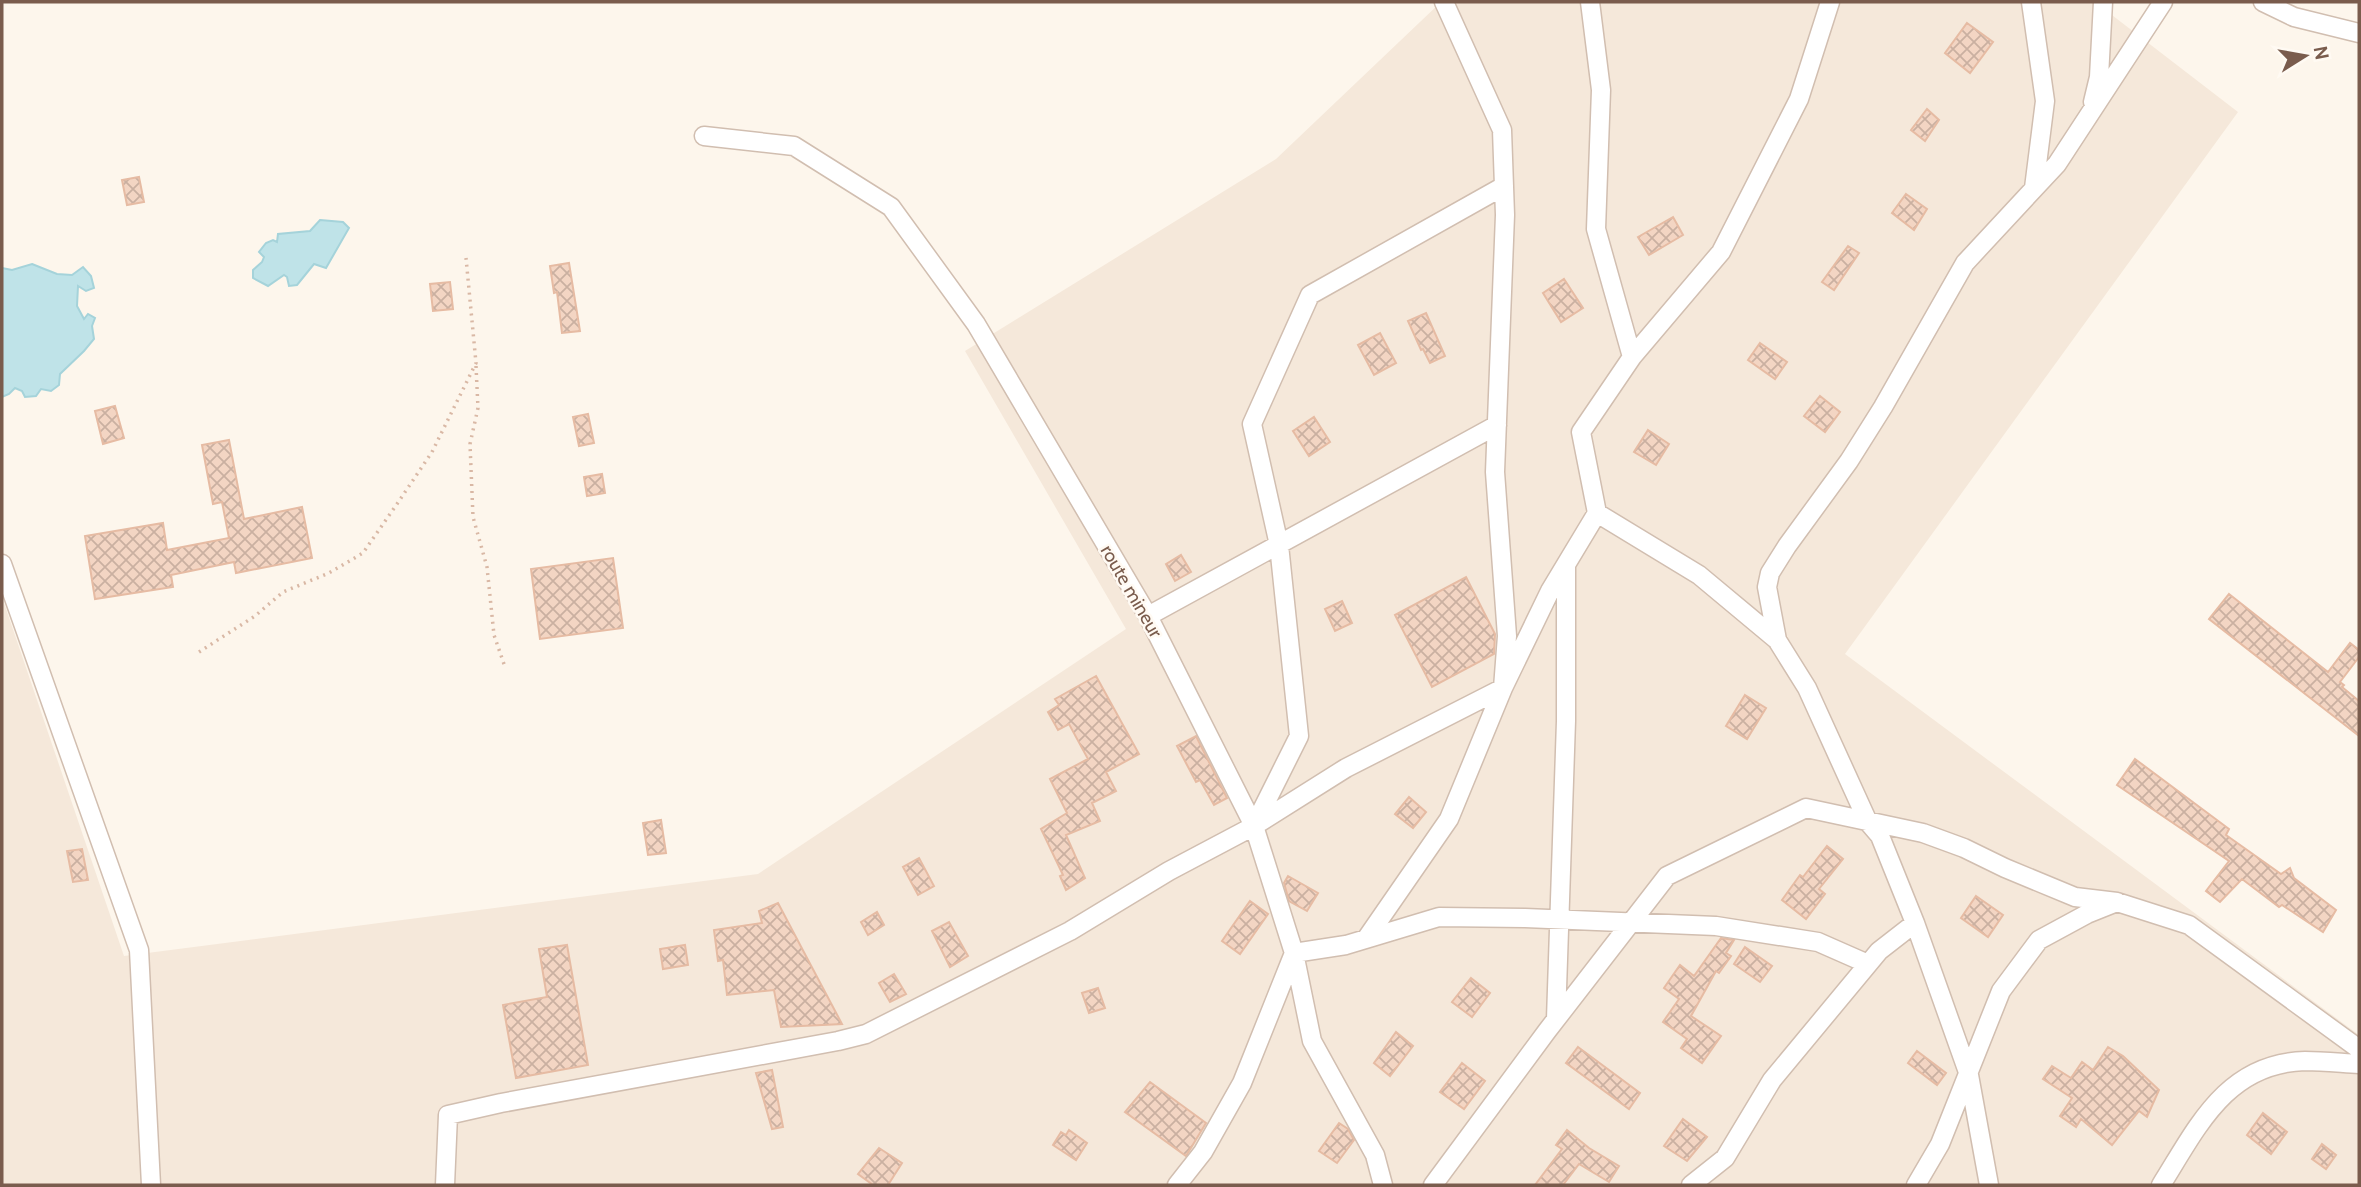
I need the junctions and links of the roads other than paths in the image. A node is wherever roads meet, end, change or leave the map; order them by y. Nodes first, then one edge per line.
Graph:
1 (1444, 2) edge
2 (1590, 2) edge
3 (1830, 2) edge
4 (2031, 2) edge
5 (2103, 2) edge
6 (2163, 2) edge
7 (2263, 2) edge
8 (2359, 33) edge
9 (2090, 115) junction
10 (704, 136) dead end
11 (1504, 186) junction
12 (2034, 188) junction
13 (1632, 357) junction
14 (1497, 425) junction
15 (1597, 513) junction
16 (1279, 545) junction
17 (2, 564) edge
18 (1566, 565) junction
19 (1148, 616) junction
20 (1777, 640) junction
21 (1503, 688) junction
22 (1868, 822) junction
23 (1254, 826) junction
24 (2117, 902) junction
25 (1560, 920) junction
26 (1633, 921) junction
27 (1915, 923) junction
28 (1366, 939) junction
29 (1294, 953) junction
30 (1868, 964) junction
31 (1556, 1019) junction
32 (2359, 1049) edge
33 (2359, 1064) edge
34 (1969, 1075) junction
35 (151, 1185) edge
36 (445, 1185) edge
37 (1177, 1185) edge
38 (1383, 1185) edge
39 (1433, 1185) edge
40 (1691, 1185) edge
41 (1916, 1185) edge
42 (1989, 1185) edge
43 (2161, 1185) edge

1 - 11 street
2 - 13 street
3 - 13 street
4 - 12 street
5 - 9 street
6 - 9 street
7 - 8 street
9 - 12 street
10 - 19 street, route mineur
11 - 14 street
11 - 16 street
12 - 20 street
13 - 15 street
14 - 16 street
14 - 21 street
15 - 18 street
15 - 20 street
16 - 19 street
16 - 23 street
17 - 35 street
18 - 21 street
18 - 25 street
19 - 23 street, route mineur
20 - 22 street
21 - 23 street
21 - 28 street
22 - 24 street
22 - 26 street
22 - 27 street
23 - 29 street, route mineur
23 - 36 street
24 - 32 street
24 - 34 street
25 - 26 street
25 - 28 street
25 - 31 street
26 - 30 street
26 - 31 street
27 - 30 street
27 - 34 street
28 - 29 street
29 - 37 street
29 - 38 street, route mineur
30 - 40 street
31 - 39 street
33 - 43 street
34 - 41 street
34 - 42 street

